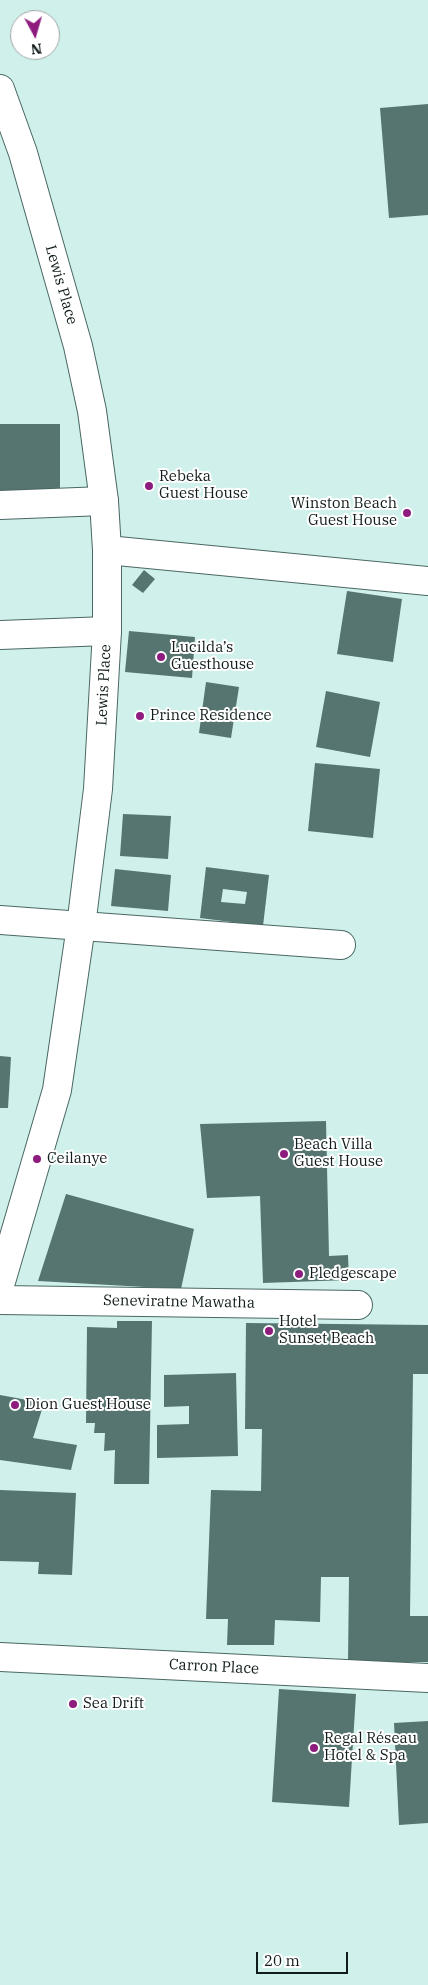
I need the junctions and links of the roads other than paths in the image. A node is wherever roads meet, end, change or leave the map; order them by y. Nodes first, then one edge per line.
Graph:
1 (0, 88) edge
2 (104, 501) junction
3 (0, 505) edge
4 (107, 550) junction
5 (428, 581) edge
6 (107, 631) junction
7 (0, 635) edge
8 (0, 920) edge
9 (81, 926) junction
10 (341, 945) dead end
11 (0, 1285) edge
12 (0, 1300) edge
13 (358, 1305) dead end
14 (0, 1657) edge
15 (428, 1678) edge

1 - 2 street, Lewis Place
2 - 3 street
2 - 4 street, Lewis Place
4 - 5 street
4 - 6 street, Lewis Place
6 - 7 street
6 - 9 street, Lewis Place
8 - 9 street
9 - 10 street
9 - 11 street, Lewis Place
12 - 13 street, Seneviratne Mawatha
14 - 15 street, Carron Place

